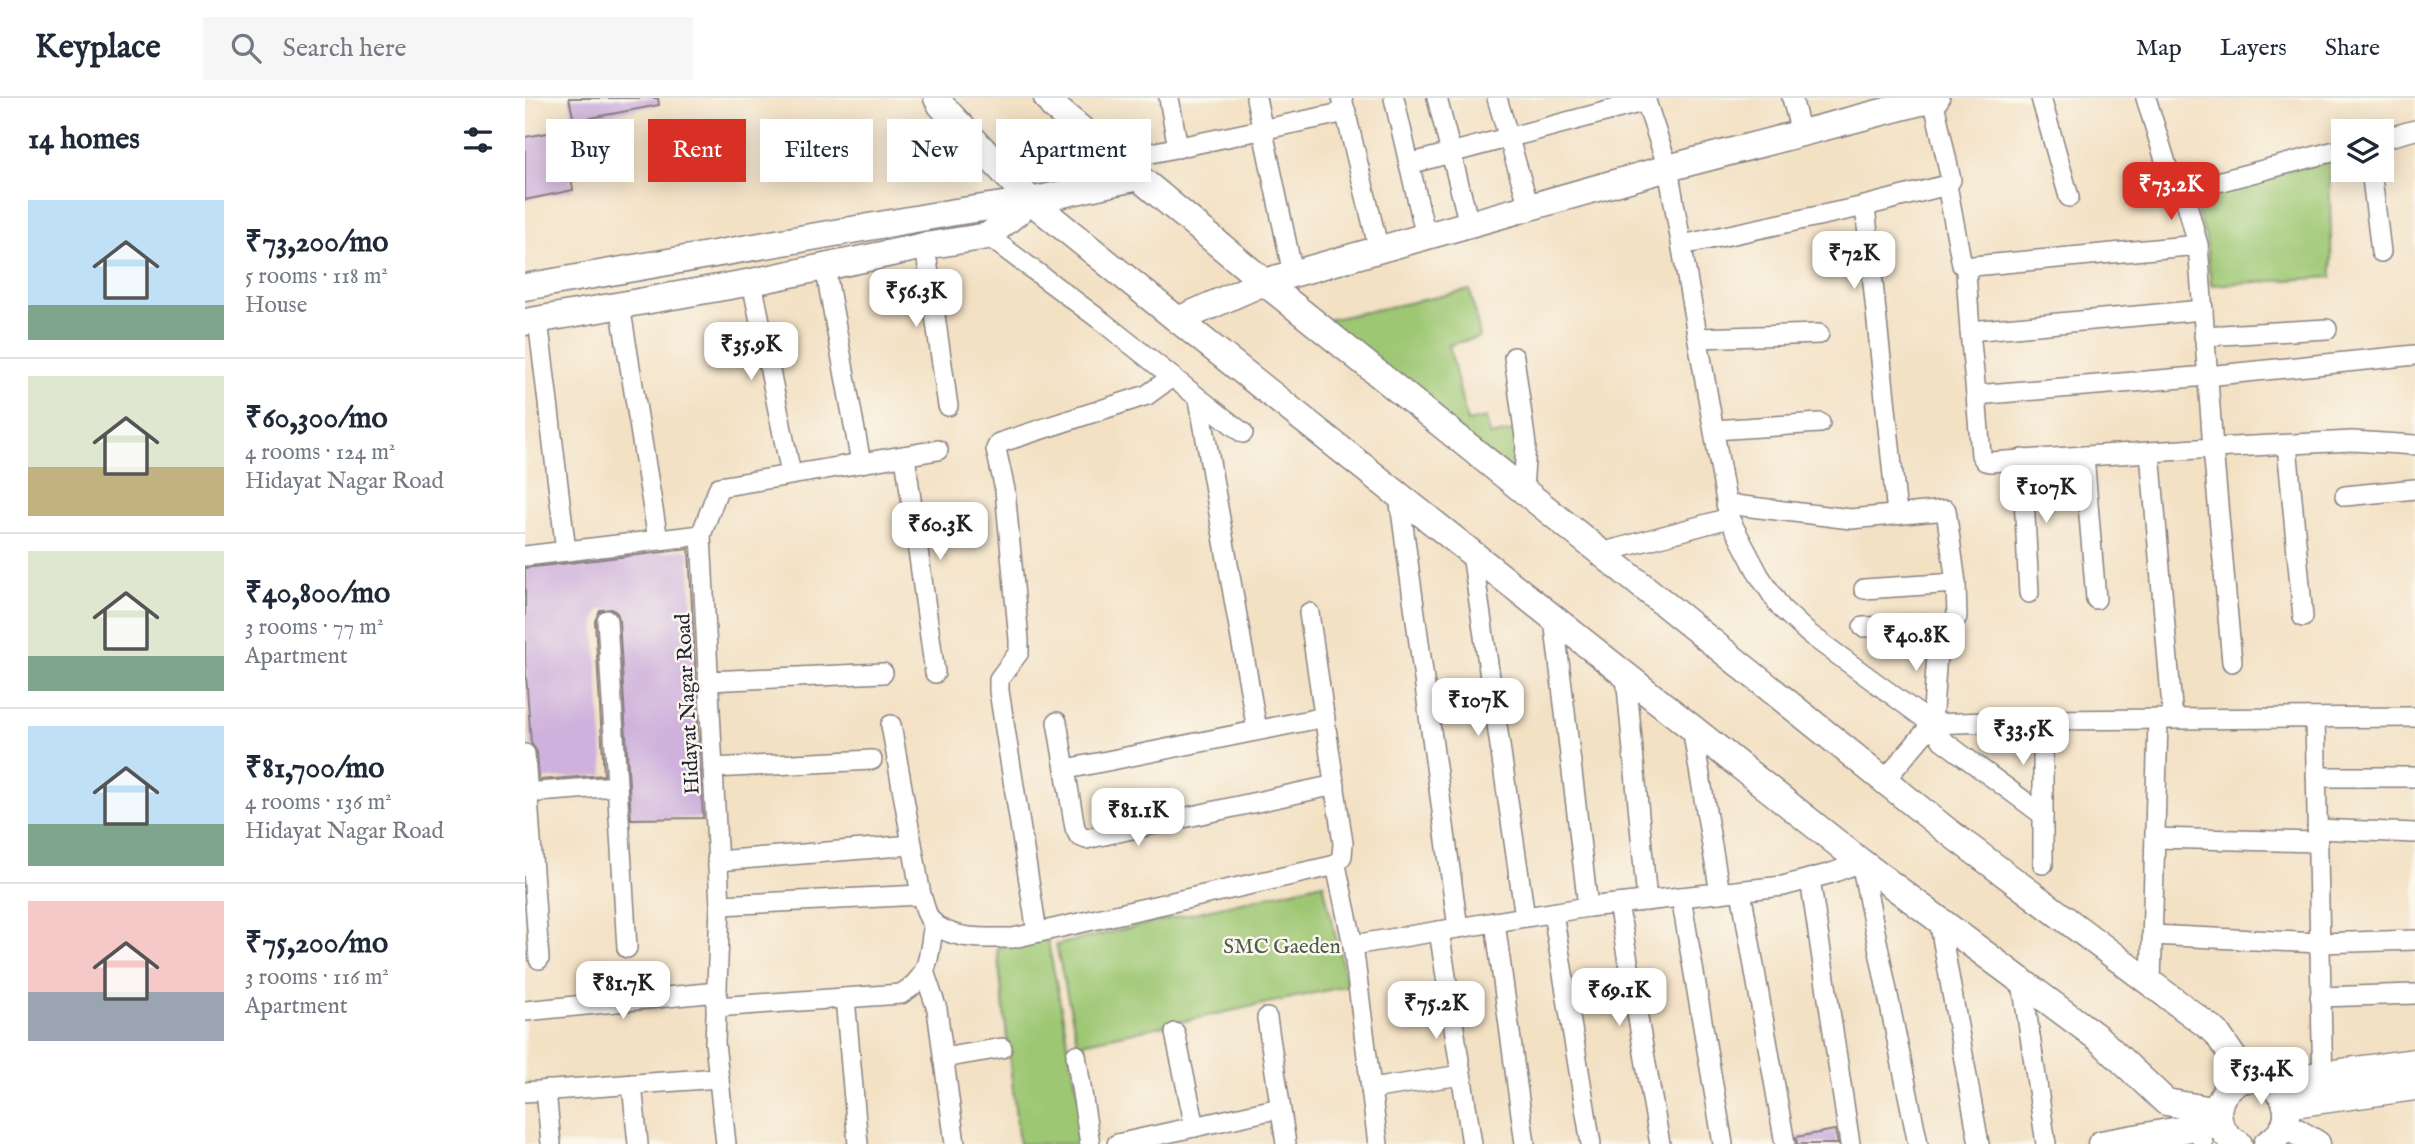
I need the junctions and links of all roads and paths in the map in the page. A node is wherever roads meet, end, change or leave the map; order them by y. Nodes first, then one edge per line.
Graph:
1 (937, 98) edge
2 (1047, 98) edge
3 (1169, 98) edge
4 (1257, 98) edge
5 (1394, 98) edge
6 (1437, 98) edge
7 (1497, 98) edge
8 (1791, 98) edge
9 (1934, 98) edge
10 (2041, 98) edge
11 (2146, 98) edge
12 (1645, 99) edge
13 (1344, 105) edge
14 (1068, 119) edge
15 (2415, 130) edge
16 (1263, 131) junction
17 (1801, 133) junction
18 (2394, 136) edge
19 (1509, 139) junction
20 (1178, 148) junction
21 (1451, 151) junction
22 (2331, 152) edge
23 (1151, 159) edge
24 (1409, 164) junction
25 (1668, 168) junction
26 (1089, 182) edge
27 (1144, 182) edge
28 (2372, 182) edge
29 (1947, 186) junction
30 (2183, 189) junction
31 (2069, 197) dead end
32 (1031, 201) junction
33 (1865, 206) junction
34 (1529, 208) junction
35 (1469, 224) junction
36 (988, 236) junction
37 (1426, 237) junction
38 (1682, 245) junction
39 (2198, 245) junction
40 (925, 246) junction
41 (1379, 250) junction
42 (2381, 252) dead end
43 (1962, 265) dead end
44 (825, 267) junction
45 (1293, 274) junction
46 (752, 282) junction
47 (1264, 282) junction
48 (525, 287) edge
49 (620, 304) junction
50 (2203, 310) junction
51 (1178, 320) junction
52 (532, 321) edge
53 (2327, 329) dead end
54 (1970, 331) junction
55 (1819, 334) dead end
56 (2204, 336) junction
57 (1698, 338) junction
58 (2415, 355) edge
59 (1514, 357) dead end
60 (1172, 376) junction
61 (2207, 376) junction
62 (1976, 395) junction
63 (1199, 398) junction
64 (948, 406) dead end
65 (1821, 423) dead end
66 (1714, 430) junction
67 (1243, 433) dead end
68 (2287, 444) junction
69 (2415, 445) edge
70 (2213, 448) junction
71 (938, 450) dead end
72 (2150, 452) junction
73 (905, 456) junction
74 (2084, 456) junction
75 (2022, 459) junction
76 (861, 463) junction
77 (791, 474) junction
78 (2415, 489) edge
79 (1523, 491) junction
80 (1399, 496) junction
81 (2345, 496) dead end
82 (1727, 511) junction
83 (1898, 514) junction
84 (701, 535) junction
85 (658, 540) junction
86 (566, 551) junction
87 (1601, 553) junction
88 (1472, 554) junction
89 (525, 556) edge
90 (1956, 583) junction
91 (1864, 589) dead end
92 (2029, 593) dead end
93 (2096, 599) dead end
94 (1309, 613) dead end
95 (2303, 617) dead end
96 (1554, 619) junction
97 (607, 620) dead end
98 (1939, 625) junction
99 (1863, 627) dead end
100 (2232, 662) dead end
101 (883, 673) dead end
102 (935, 673) dead end
103 (1626, 676) junction
104 (709, 681) junction
105 (1325, 717) junction
106 (2415, 717) edge
107 (2315, 718) junction
108 (2165, 719) junction
109 (2043, 720) junction
110 (1057, 722) dead end
111 (1932, 724) junction
112 (891, 725) dead end
113 (1692, 728) junction
114 (1257, 730) junction
115 (525, 754) edge
116 (872, 760) dead end
117 (713, 768) junction
118 (1067, 769) junction
119 (2316, 777) junction
120 (2415, 777) edge
121 (1884, 780) junction
122 (1335, 785) junction
123 (617, 786) junction
124 (526, 793) edge
125 (2043, 815) junction
126 (2415, 833) edge
127 (2317, 835) junction
128 (2155, 838) junction
129 (912, 845) junction
130 (717, 861) junction
131 (1861, 862) junction
132 (2043, 864) dead end
133 (1336, 865) junction
134 (1810, 879) junction
135 (1741, 891) junction
136 (1720, 893) junction
137 (921, 895) junction
138 (1681, 897) junction
139 (1647, 901) junction
140 (1618, 904) junction
141 (720, 905) junction
142 (1588, 907) junction
143 (1553, 913) junction
144 (1525, 917) junction
145 (1939, 920) junction
146 (1495, 922) junction
147 (934, 923) junction
148 (1448, 930) junction
149 (1037, 932) junction
150 (2152, 935) junction
151 (2415, 940) edge
152 (2319, 943) junction
153 (1353, 945) junction
154 (627, 948) dead end
155 (539, 959) dead end
156 (925, 974) junction
157 (2022, 982) junction
158 (2151, 983) junction
159 (2415, 994) edge
160 (2320, 997) junction
161 (845, 998) junction
162 (717, 999) junction
163 (525, 1011) edge
164 (1267, 1018) dead end
165 (1175, 1033) dead end
166 (1002, 1048) dead end
167 (1076, 1055) dead end
168 (943, 1058) junction
169 (2415, 1062) edge
170 (2322, 1073) junction
171 (1461, 1074) junction
172 (719, 1078) junction
173 (2258, 1080) junction
174 (632, 1084) junction
175 (2415, 1087) edge
176 (1371, 1089) junction
177 (546, 1090) junction
178 (525, 1092) edge
179 (2323, 1101) junction
180 (1280, 1108) junction
181 (2286, 1115) junction
182 (2210, 1126) edge
183 (1189, 1133) edge
184 (551, 1144) edge
185 (638, 1144) edge
186 (726, 1144) edge
187 (858, 1144) edge
188 (955, 1144) edge
189 (1090, 1144) edge
190 (1117, 1144) edge
191 (1286, 1144) edge
192 (1378, 1144) edge
193 (1472, 1144) edge
194 (1525, 1144) edge
195 (1591, 1144) edge
196 (1660, 1144) edge
197 (1723, 1144) edge
198 (1786, 1144) edge
199 (1850, 1144) edge
200 (1918, 1144) edge
201 (1979, 1144) edge
202 (2046, 1144) edge
203 (2101, 1144) edge
204 (2239, 1144) edge
205 (2267, 1144) edge
206 (2317, 1144) edge

1 - 32 street
2 - 14 street
3 - 20 street
4 - 16 street
5 - 24 street
6 - 21 street
7 - 19 street
8 - 17 street
9 - 17 street
9 - 29 street
10 - 31 street
11 - 30 street
12 - 19 street
12 - 25 street
13 - 16 street
13 - 41 street
15 - 18 street
16 - 20 street
16 - 45 street
17 - 25 street
19 - 21 street
19 - 34 street
20 - 23 street
21 - 24 street
21 - 35 street
22 - 30 street
24 - 37 street
25 - 34 street
25 - 38 street
26 - 32 street
27 - 47 street
28 - 42 street
29 - 33 street
29 - 43 street
30 - 39 street
32 - 36 street
32 - 48 street
32 - 51 street
33 - 38 street
33 - 83 street
34 - 35 street
35 - 37 street
36 - 40 street
36 - 60 street
37 - 41 street
38 - 57 street
39 - 50 street
39 - 54 street
40 - 44 street
40 - 64 street
41 - 45 street
44 - 46 street
44 - 76 street
45 - 47 street
46 - 49 street
46 - 77 street
47 - 51 street
47 - 79 street
49 - 52 street
49 - 85 street
50 - 54 street
50 - 56 street
51 - 80 street
52 - 86 street
53 - 56 street
54 - 62 street
55 - 57 street
56 - 61 street
57 - 66 street
58 - 61 street
59 - 79 street
60 - 63 street
60 - 149 street
61 - 62 street
61 - 70 street
62 - 75 street
63 - 67 street
63 - 114 street
65 - 66 street
66 - 82 street
68 - 69 street
68 - 70 street
68 - 95 street
70 - 72 street
70 - 100 street
71 - 73 street, Hidayat Nagar Road
72 - 74 street
72 - 108 street
73 - 76 street, Hidayat Nagar Road
73 - 102 street
74 - 75 street
74 - 93 street
75 - 92 street
76 - 77 street, Hidayat Nagar Road
77 - 84 street, Hidayat Nagar Road
78 - 81 street
79 - 87 street
80 - 88 street
80 - 148 street
82 - 83 street
82 - 87 street
82 - 111 street
83 - 90 street
84 - 85 street
84 - 104 street, Hidayat Nagar Road
85 - 86 street
86 - 89 street
87 - 121 street
88 - 96 street
88 - 144 street
90 - 91 street
90 - 98 street
94 - 105 street
96 - 103 street
96 - 142 street
97 - 123 street
98 - 99 street
98 - 111 street
101 - 104 street
103 - 113 street
103 - 139 street
104 - 117 street, Hidayat Nagar Road
105 - 114 street
105 - 122 street
106 - 107 street
107 - 108 street
107 - 119 street
108 - 109 street
108 - 128 street
109 - 111 street
109 - 125 street
110 - 118 street
111 - 121 street
111 - 125 street
112 - 129 street
113 - 131 street
113 - 136 street
114 - 118 street
115 - 124 street
116 - 117 street
117 - 130 street, Hidayat Nagar Road
118 - 122 street
119 - 120 street
119 - 127 street
121 - 158 street
122 - 133 street
123 - 124 street
123 - 154 street
124 - 155 street
125 - 132 street
126 - 127 street
127 - 128 street
127 - 152 street
128 - 150 street
129 - 130 street
129 - 137 street
130 - 141 street, Hidayat Nagar Road
131 - 134 street
131 - 145 street
131 - 200 street
133 - 149 street
133 - 153 street
134 - 135 street
134 - 199 street
135 - 136 street
135 - 198 street
136 - 138 street
137 - 141 street
137 - 147 street
138 - 139 street
138 - 197 street
139 - 140 street
140 - 142 street
140 - 196 street
141 - 162 street, Hidayat Nagar Road
142 - 143 street
143 - 144 street
143 - 195 street
144 - 146 street
145 - 157 street
145 - 201 street
146 - 148 street
146 - 194 street
147 - 149 street
147 - 156 street
148 - 153 street
148 - 171 street
150 - 152 street
150 - 158 street
151 - 152 street
152 - 160 street
153 - 176 street
156 - 161 street
156 - 168 street
157 - 182 street
157 - 202 street
158 - 173 street
159 - 160 street
160 - 170 street
161 - 162 street
161 - 187 street
162 - 163 street
162 - 172 street, Hidayat Nagar Road
164 - 180 street
165 - 183 street
166 - 168 street
167 - 189 street
168 - 188 street
169 - 170 street
170 - 173 street
170 - 179 street
171 - 176 street
171 - 193 street
172 - 174 street
172 - 186 street, Hidayat Nagar Road
173 - 181 street
173 - 182 street
174 - 177 street
174 - 185 street
175 - 179 street
176 - 192 street
177 - 178 street
177 - 184 street
179 - 181 street
180 - 183 street
180 - 191 street
181 - 205 street
181 - 206 street
182 - 203 street
182 - 204 street
183 - 190 street

